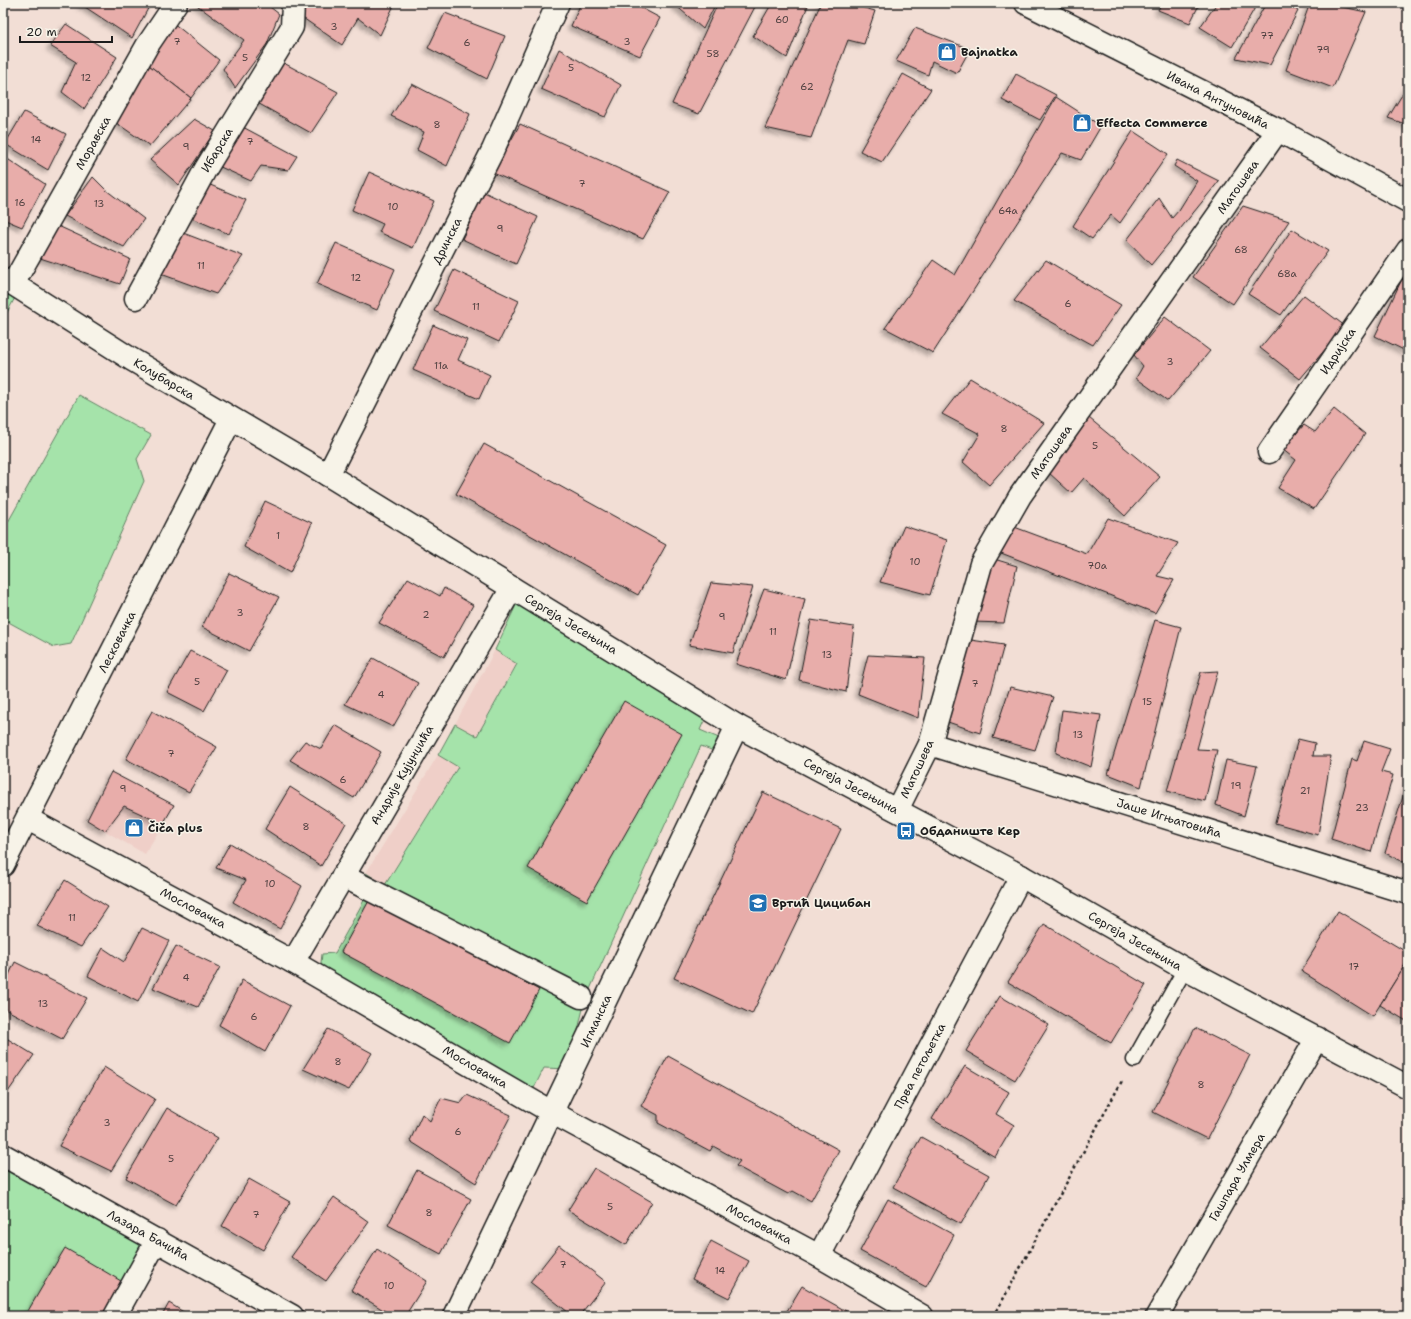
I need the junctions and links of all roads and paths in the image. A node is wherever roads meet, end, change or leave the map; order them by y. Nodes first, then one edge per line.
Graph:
1 (176, 3) edge
2 (293, 3) edge
3 (558, 3) edge
4 (1042, 6) edge
5 (1278, 130) junction
6 (1408, 201) edge
7 (1408, 250) edge
8 (8, 282) edge
9 (136, 298) dead end
10 (231, 419) junction
11 (1269, 452) dead end
12 (328, 475) junction
13 (512, 588) junction
14 (737, 726) junction
15 (930, 744) junction
16 (897, 810) junction
17 (28, 819) junction
18 (3, 865) edge
19 (343, 876) junction
20 (1021, 876) junction
21 (1408, 893) edge
22 (293, 962) junction
23 (1185, 969) junction
24 (581, 997) dead end
25 (1317, 1038) junction
26 (1134, 1060) joint
27 (1408, 1087) edge
28 (553, 1113) junction
29 (3, 1155) edge
30 (157, 1240) junction
31 (819, 1256) junction
32 (115, 1316) edge
33 (292, 1316) edge
34 (454, 1316) edge
35 (922, 1316) edge
36 (994, 1316) edge
37 (1157, 1316) edge

1 - 8 street, Моравска
2 - 9 street, Ибарска
3 - 12 street, Дринска
4 - 5 street, Ивана Антуновића
5 - 6 street, Ивана Антуновића
5 - 15 street, Матошева
7 - 11 street, Идријска
8 - 10 street, Колубарска
10 - 12 street, Колубарска
10 - 17 street, Лесковачка
12 - 13 street, Сергеја Јесењина
13 - 14 street, Сергеја Јесењина
13 - 19 street, Андрије Кујунџића
14 - 16 street, Сергеја Јесењина
14 - 28 street, Игманска
15 - 16 street, Матошева
15 - 21 street, Јаше Игњатовића
16 - 20 street, Сергеја Јесењина
17 - 18 street, Лесковачка
17 - 22 street, Мословачка
19 - 22 street, Андрије Кујунџића
19 - 24 street
20 - 23 street, Сергеја Јесењина
20 - 31 street, Прва петољетка
22 - 28 street, Мословачка
23 - 25 street, Сергеја Јесењина
23 - 26 lane
25 - 27 street, Сергеја Јесењина
25 - 37 street, Гашпара Улмера
26 - 36 path
28 - 31 street, Мословачка
28 - 34 street, Игманска
29 - 30 street, Лазара Бачића
30 - 32 street
30 - 33 street, Лазара Бачића
31 - 35 street, Мословачка

